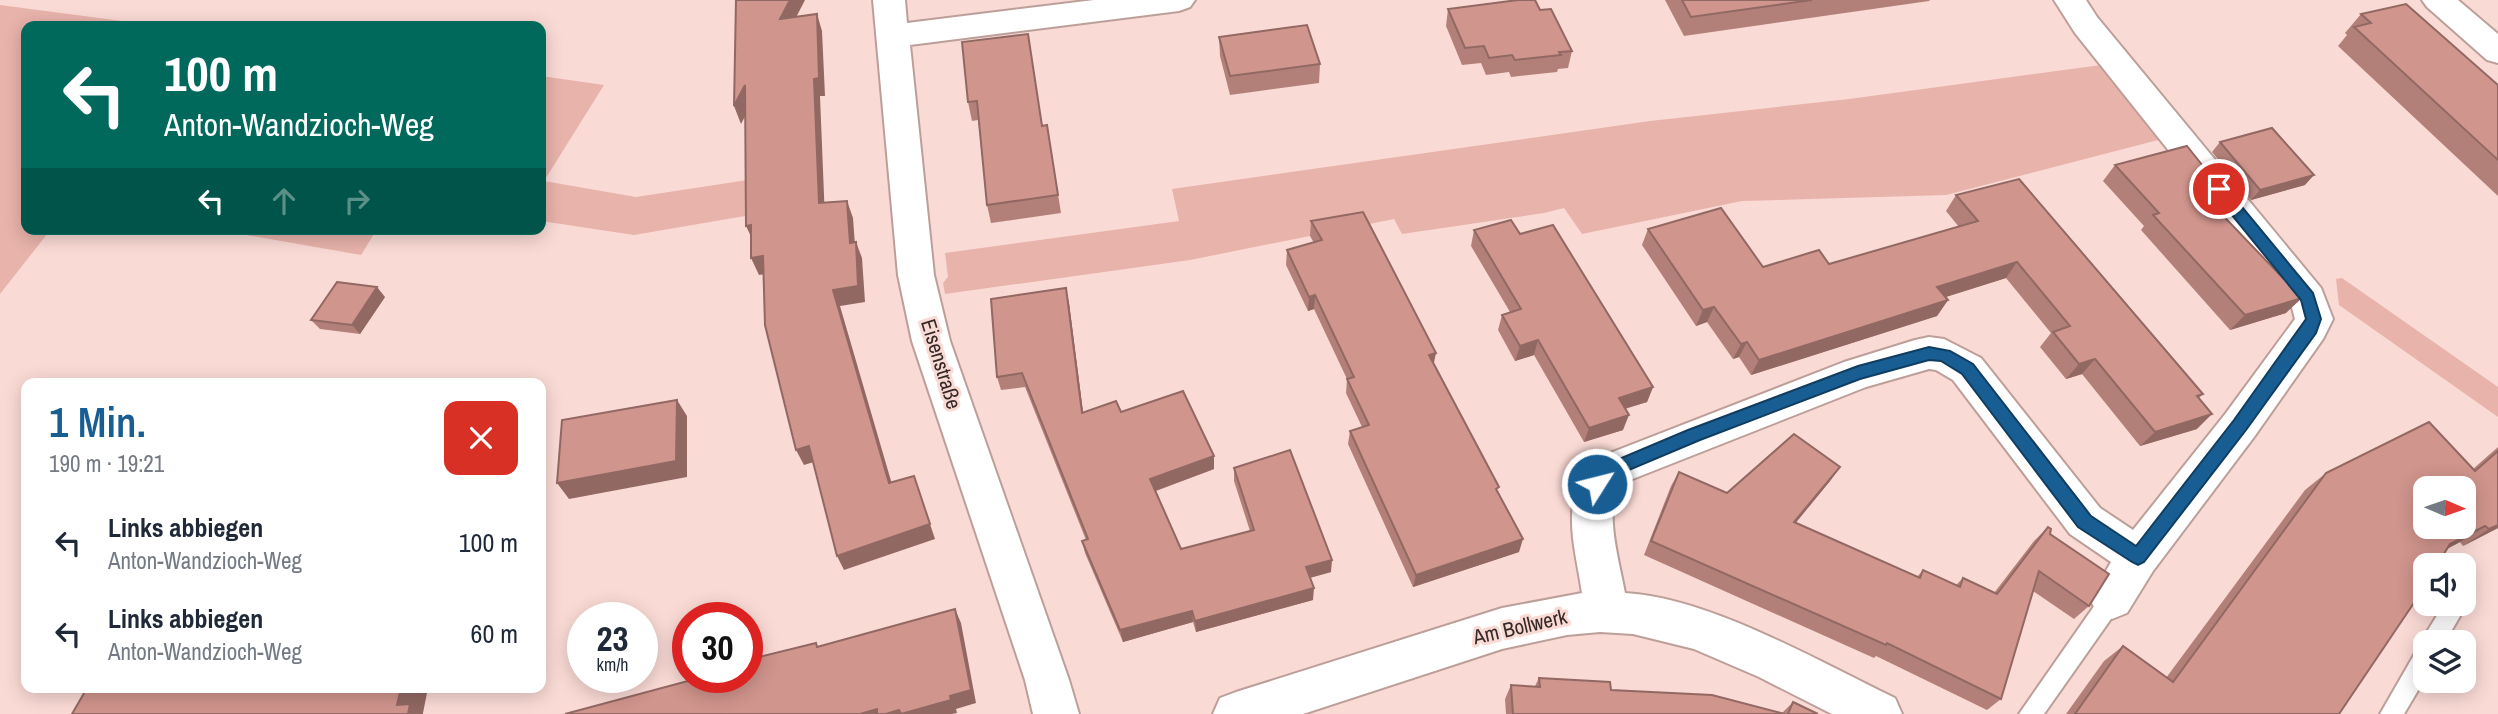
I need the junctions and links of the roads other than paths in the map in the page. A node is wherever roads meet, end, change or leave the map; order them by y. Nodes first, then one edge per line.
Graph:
1 (1179, 0) edge
2 (2070, 0) edge
3 (2438, 0) edge
4 (891, 18) edge
5 (2498, 52) edge
6 (2138, 557) junction
7 (2112, 599) joint
8 (1607, 613) junction
9 (2413, 677) edge
10 (1056, 714) edge
11 (1236, 714) edge
12 (1879, 714) edge
13 (2030, 714) edge
14 (2391, 714) edge

1 - 4 street
2 - 6 street
3 - 5 street
4 - 10 street, Eisenstraße
6 - 7 street
6 - 8 street
7 - 13 lane
8 - 11 street, Am Bollwerk
8 - 12 street, Am Bollwerk
9 - 14 lane

